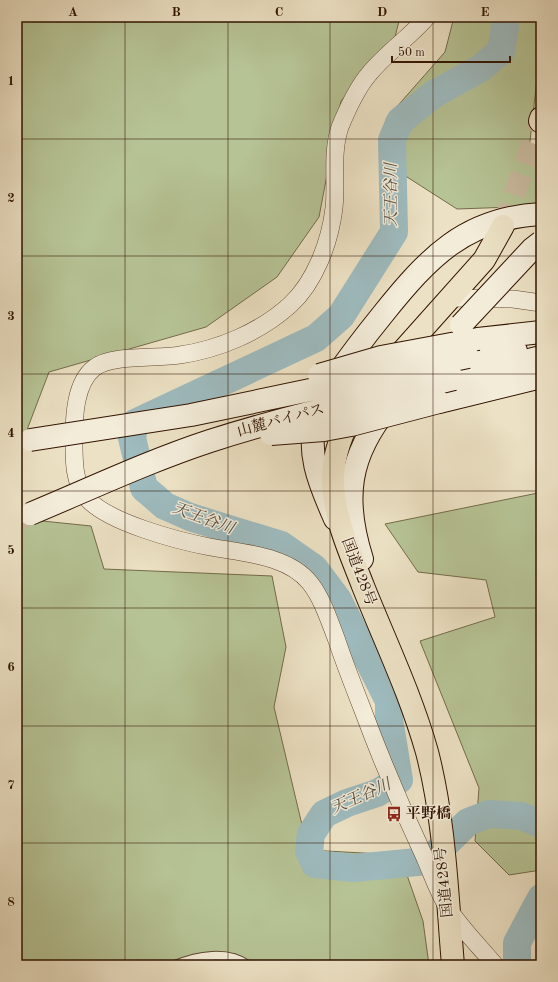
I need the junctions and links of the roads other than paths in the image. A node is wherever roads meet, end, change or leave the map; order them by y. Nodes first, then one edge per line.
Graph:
1 (427, 17) edge
2 (541, 214) edge
3 (503, 226) tunnel mouth
4 (541, 242) edge
5 (458, 291) junction
6 (541, 303) edge
7 (541, 332) edge
8 (473, 348) junction
9 (541, 348) edge
10 (541, 357) edge
11 (541, 376) edge
12 (30, 440) dead end
13 (210, 441) junction
14 (30, 514) tunnel mouth
15 (347, 546) junction
16 (408, 697) junction
17 (448, 908) junction
18 (175, 965) edge
19 (248, 965) edge
20 (452, 965) edge
21 (495, 965) edge

1 - 17 street
2 - 15 street
3 - 5 highway, 国道428号
4 - 16 street, bridge
5 - 6 street
5 - 15 highway, 国道428号
7 - 8 street
8 - 9 street
8 - 12 street, 山麓バイパス, bridge
10 - 13 street, 山麓バイパス, bridge
11 - 13 street, bridge
13 - 14 street, 山麓バイパス, bridge
15 - 16 highway, 国道428号
16 - 17 highway, 国道428号
17 - 20 highway, 国道428号
17 - 21 street
18 - 19 lane

